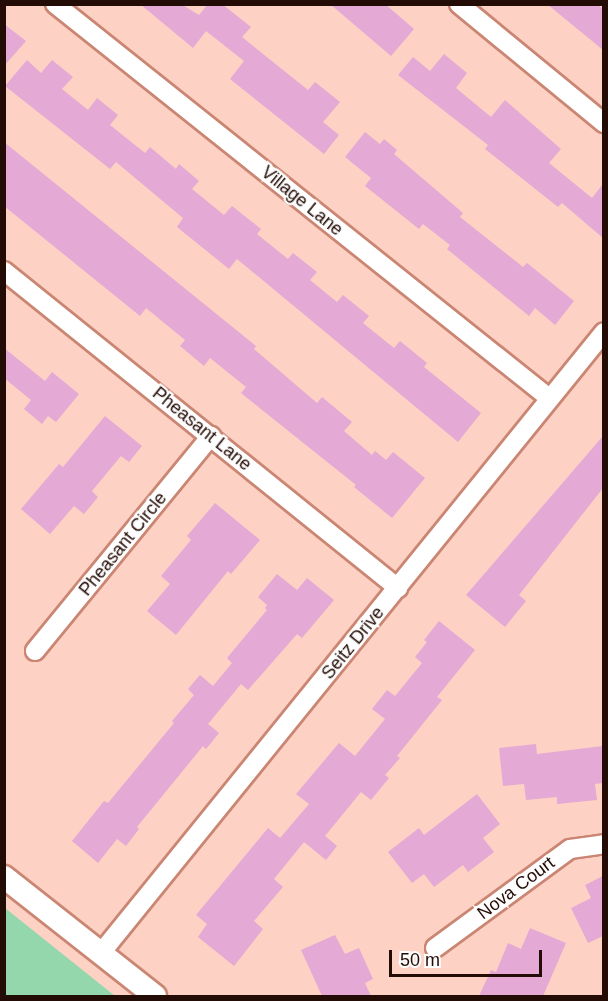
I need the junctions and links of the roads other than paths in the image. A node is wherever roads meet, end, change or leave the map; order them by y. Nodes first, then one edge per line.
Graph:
1 (55, 4) edge
2 (459, 4) edge
3 (603, 123) edge
4 (4, 271) edge
5 (603, 332) edge
6 (549, 398) junction
7 (211, 436) junction
8 (398, 588) junction
9 (35, 651) dead end
10 (603, 844) edge
11 (4, 876) edge
12 (435, 948) dead end
13 (101, 953) junction
14 (155, 996) edge

1 - 6 street, Village Lane
2 - 3 street
4 - 7 street, Pheasant Lane
5 - 6 street, Seitz Drive
6 - 8 street, Seitz Drive
7 - 8 street, Pheasant Lane
7 - 9 street, Pheasant Circle
8 - 13 street, Seitz Drive
10 - 12 street, Nova Court
11 - 13 street
13 - 14 street

